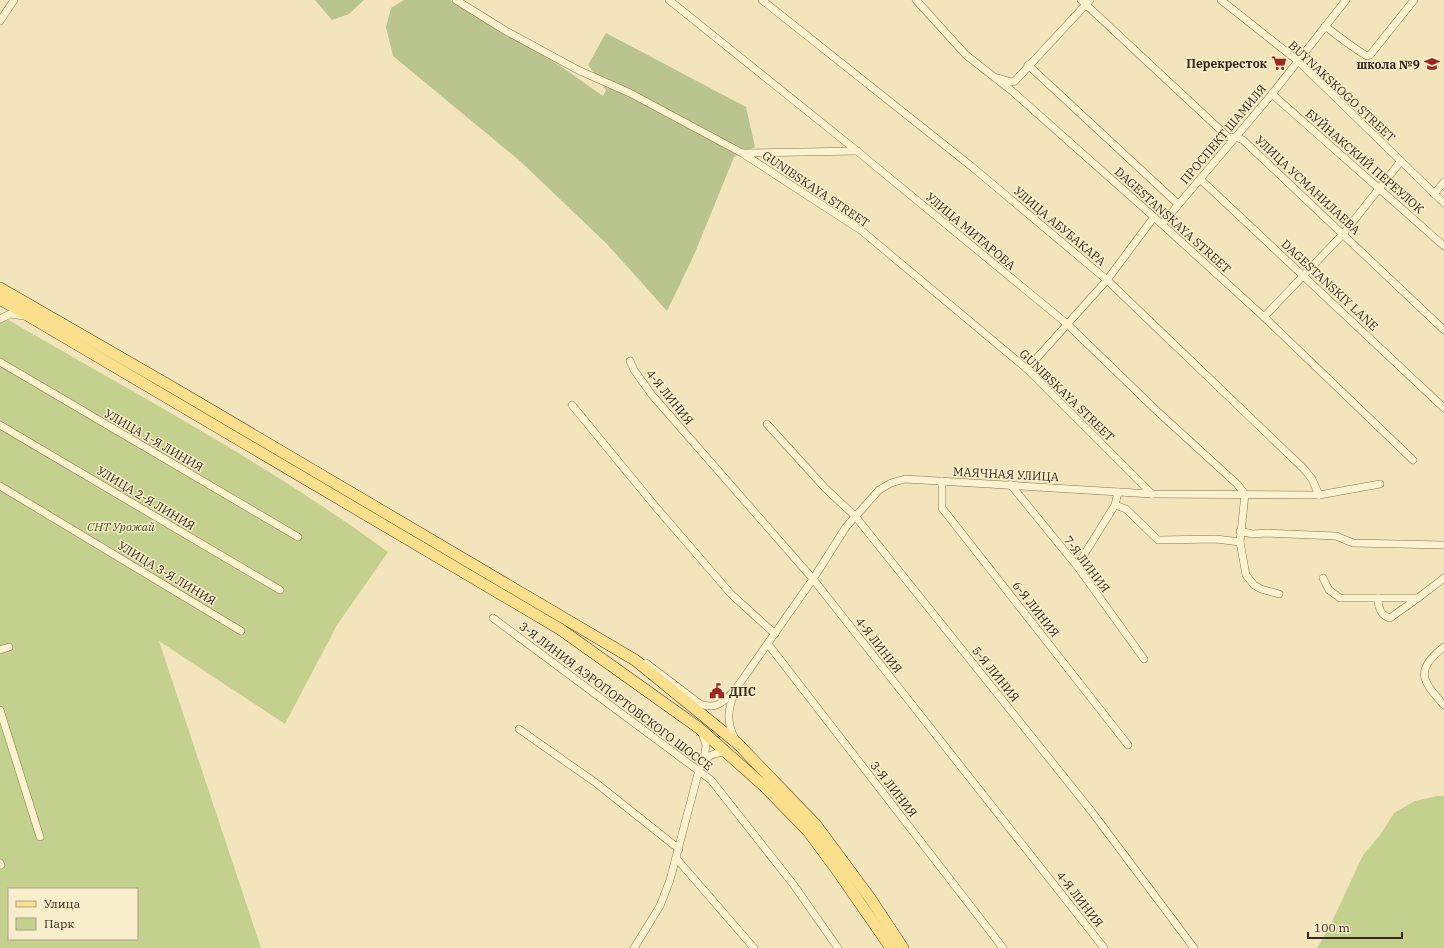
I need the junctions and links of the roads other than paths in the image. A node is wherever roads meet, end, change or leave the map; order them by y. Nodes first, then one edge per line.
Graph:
1 (14, 0) edge
2 (456, 0) edge
3 (669, 0) edge
4 (762, 0) edge
5 (916, 0) edge
6 (1221, 0) edge
7 (1346, 0) edge
8 (1414, 0) edge
9 (1086, 2) edge
10 (0, 21) edge
11 (1325, 26) junction
12 (1298, 60) junction
13 (1028, 65) junction
14 (989, 74) junction
15 (1272, 94) junction
16 (1236, 137) junction
17 (857, 150) junction
18 (742, 153) junction
19 (1401, 161) junction
20 (1200, 179) junction
21 (1444, 182) edge
22 (1380, 189) junction
23 (1434, 194) junction
24 (1444, 203) edge
25 (1178, 204) junction
26 (1154, 217) junction
27 (1162, 224) junction
28 (1343, 234) junction
29 (1444, 246) edge
30 (1303, 275) junction
31 (1107, 280) junction
32 (0, 288) edge
33 (0, 299) edge
34 (1264, 317) junction
35 (32, 318) junction
36 (0, 319) edge
37 (1066, 324) junction
38 (1444, 330) edge
39 (630, 361) dead end
40 (0, 362) edge
41 (1027, 370) junction
42 (572, 406) dead end
43 (1444, 408) edge
44 (767, 424) dead end
45 (0, 425) edge
46 (1412, 460) dead end
47 (942, 481) junction
48 (1010, 484) junction
49 (1380, 484) dead end
50 (0, 486) edge
51 (1118, 492) junction
52 (1152, 494) junction
53 (1245, 494) junction
54 (1319, 495) junction
55 (1115, 505) junction
56 (855, 516) junction
57 (1240, 531) junction
58 (298, 537) dead end
59 (1240, 542) junction
60 (1444, 545) edge
61 (1077, 566) junction
62 (1323, 578) dead end
63 (1444, 578) edge
64 (813, 579) junction
65 (280, 590) dead end
66 (1279, 594) dead end
67 (1378, 598) junction
68 (1418, 598) junction
69 (493, 618) dead end
70 (241, 631) dead end
71 (775, 634) junction
72 (768, 644) junction
73 (1444, 647) edge
74 (9, 648) dead end
75 (0, 650) edge
76 (619, 650) junction
77 (1144, 658) dead end
78 (735, 690) junction
79 (1444, 706) edge
80 (0, 710) edge
81 (699, 728) junction
82 (519, 729) dead end
83 (737, 742) junction
84 (1128, 745) dead end
85 (730, 754) junction
86 (704, 760) junction
87 (699, 770) junction
88 (40, 837) dead end
89 (679, 849) junction
90 (676, 858) junction
91 (634, 948) edge
92 (754, 948) edge
93 (838, 948) edge
94 (891, 948) edge
95 (904, 948) edge
96 (1003, 948) edge
97 (1104, 948) edge
98 (1194, 948) edge

1 - 10 street
2 - 18 street, GUNIBSKAYA STREET
3 - 17 street, УЛИЦА МИТАРОВА
4 - 31 street, УЛИЦА АБУБАКАРА
5 - 14 street, DAGESTANSKAYA STREET
6 - 12 street, BUYNAKSKOGO STREET
7 - 11 street, ПРОСПЕКТ ШАМИЛЯ
8 - 11 street
9 - 13 street
9 - 16 street, УЛИЦА УСМАНИЛАЕВА
11 - 12 street, ПРОСПЕКТ ШАМИЛЯ
12 - 15 street, ПРОСПЕКТ ШАМИЛЯ
12 - 19 street, BUYNAKSKOGO STREET
13 - 14 street
13 - 25 street
14 - 26 street, DAGESTANSKAYA STREET
15 - 16 street, ПРОСПЕКТ ШАМИЛЯ
15 - 22 street, БУЙНАКСКИЙ ПЕРЕУЛОК
16 - 20 street, ПРОСПЕКТ ШАМИЛЯ
16 - 28 street, УЛИЦА УСМАНИЛАЕВА
17 - 18 street
17 - 37 street, УЛИЦА МИТАРОВА
18 - 41 street, GUNIBSKAYA STREET
19 - 22 street
19 - 23 street, BUYNAKSKOGO STREET
20 - 25 street, ПРОСПЕКТ ШАМИЛЯ
20 - 30 street, DAGESTANSKIY LANE
21 - 23 street
22 - 28 street
22 - 29 street, БУЙНАКСКИЙ ПЕРЕУЛОК
23 - 24 street, BUYNAKSKOGO STREET
25 - 27 street, ПРОСПЕКТ ШАМИЛЯ
26 - 27 street, DAGESTANSKAYA STREET
26 - 31 street
27 - 34 street, DAGESTANSKAYA STREET
28 - 30 street
28 - 38 street, УЛИЦА УСМАНИЛАЕВА
30 - 34 street
30 - 43 street, DAGESTANSKIY LANE
31 - 37 street
31 - 54 street, УЛИЦА АБУБАКАРА
32 - 76 main road
33 - 35 main road
34 - 46 street, DAGESTANSKAYA STREET
35 - 36 street
35 - 81 main road
37 - 41 street
37 - 53 street, УЛИЦА МИТАРОВА
39 - 64 street, 4-Я ЛИНИЯ
40 - 58 street, УЛИЦА 1-Я ЛИНИЯ
41 - 52 street, GUNIBSKAYA STREET
42 - 71 street
44 - 56 street, 5-Я ЛИНИЯ
45 - 65 street, УЛИЦА 2-Я ЛИНИЯ
47 - 48 street, МАЯЧНАЯ УЛИЦА
47 - 56 street, МАЯЧНАЯ УЛИЦА
47 - 84 street, 6-Я ЛИНИЯ
48 - 51 street, МАЯЧНАЯ УЛИЦА
48 - 61 street, 7-Я ЛИНИЯ
49 - 54 street, МАЯЧНАЯ УЛИЦА
50 - 70 street, УЛИЦА 3-Я ЛИНИЯ
51 - 52 street, МАЯЧНАЯ УЛИЦА
51 - 55 street
52 - 53 street, МАЯЧНАЯ УЛИЦА
53 - 54 street, МАЯЧНАЯ УЛИЦА
53 - 57 street
55 - 59 street
55 - 61 street
56 - 64 street, МАЯЧНАЯ УЛИЦА
56 - 98 street, 5-Я ЛИНИЯ
57 - 59 street
57 - 60 street
59 - 66 street
61 - 77 street, 7-Я ЛИНИЯ
62 - 67 street
63 - 68 street
64 - 71 street, МАЯЧНАЯ УЛИЦА
64 - 97 street, 4-Я ЛИНИЯ
67 - 68 street
67 - 68 street
69 - 87 street, 3-Я ЛИНИЯ АЭРОПОРТОВСКОГО ШОССЕ
71 - 72 street, МАЯЧНАЯ УЛИЦА
72 - 78 street, МАЯЧНАЯ УЛИЦА
72 - 96 street, 3-Я ЛИНИЯ
73 - 79 street
74 - 75 street
76 - 78 street
76 - 83 main road
78 - 83 street
80 - 88 street
81 - 85 main road
81 - 86 street
82 - 89 street
83 - 95 main road
85 - 86 street
85 - 94 main road
86 - 87 street
87 - 89 street
87 - 93 street, 3-Я ЛИНИЯ АЭРОПОРТОВСКОГО ШОССЕ
89 - 90 street
90 - 91 street
90 - 92 street

